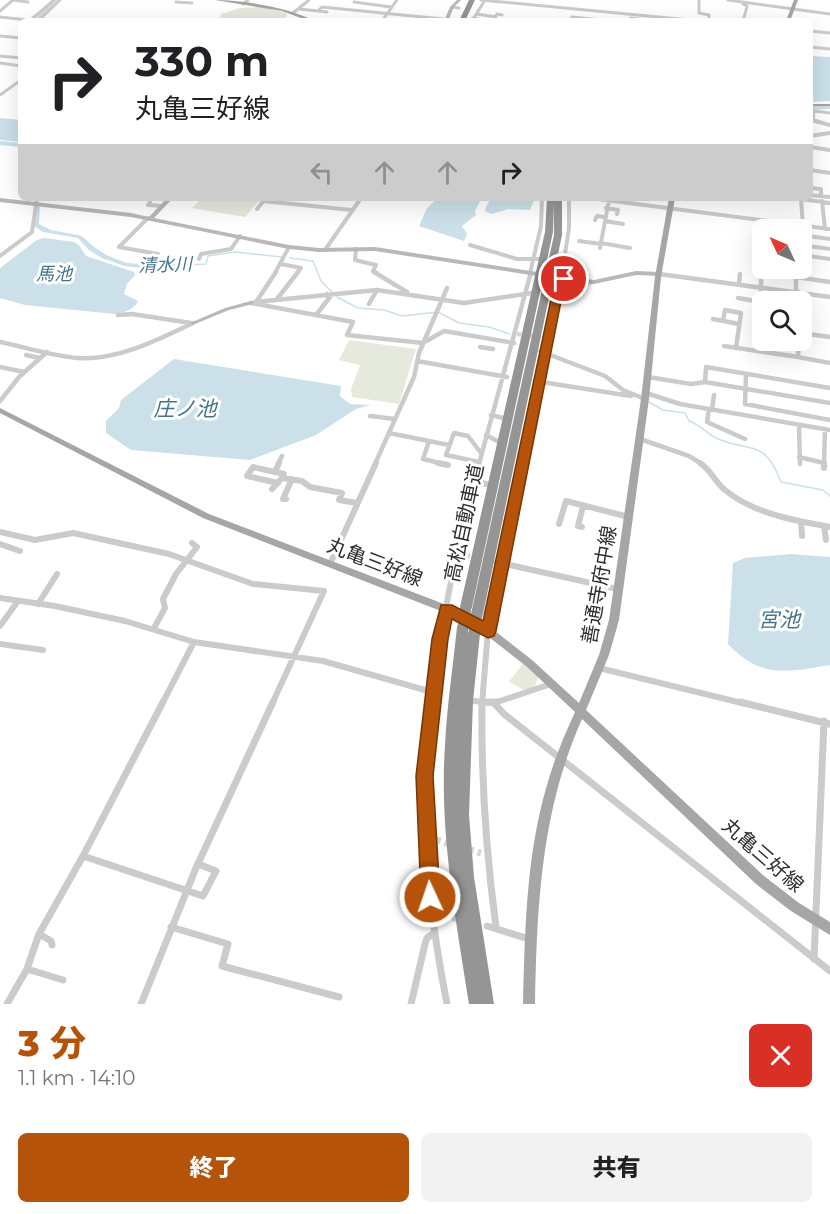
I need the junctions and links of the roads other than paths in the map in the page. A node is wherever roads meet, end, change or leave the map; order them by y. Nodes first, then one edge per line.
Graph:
1 (13, 0) edge
2 (54, 0) edge
3 (60, 0) edge
4 (217, 0) edge
5 (248, 0) edge
6 (309, 0) edge
7 (395, 0) edge
8 (459, 0) edge
9 (465, 0) edge
10 (471, 0) edge
11 (484, 0) edge
12 (699, 0) edge
13 (729, 0) edge
14 (795, 0) edge
15 (224, 1) edge
16 (28, 2) dead end
17 (176, 2) dead end
18 (189, 2) edge
19 (354, 2) dead end
20 (243, 4) junction
21 (344, 5) dead end
22 (391, 7) junction
23 (452, 7) junction
24 (182, 8) dead end
25 (459, 8) dead end
26 (793, 8) junction
27 (299, 9) junction
28 (340, 9) junction
29 (318, 10) junction
30 (0, 11) edge
31 (614, 12) junction
32 (293, 13) junction
33 (325, 13) dead end
34 (387, 14) junction
35 (477, 14) junction
36 (830, 14) edge
37 (313, 15) dead end
38 (502, 15) dead end
39 (0, 17) edge
40 (34, 18) edge
41 (41, 18) edge
42 (306, 18) edge
43 (384, 18) edge
44 (427, 18) edge
45 (448, 18) edge
46 (458, 18) edge
47 (459, 18) edge
48 (474, 18) edge
49 (492, 18) edge
50 (498, 18) edge
51 (611, 18) edge
52 (647, 18) edge
53 (709, 18) edge
54 (744, 18) edge
55 (790, 18) edge
56 (18, 19) edge
57 (813, 31) edge
58 (830, 33) edge
59 (0, 36) edge
60 (18, 38) edge
61 (813, 46) edge
62 (830, 49) edge
63 (0, 56) edge
64 (18, 57) edge
65 (0, 63) edge
66 (18, 66) edge
67 (18, 82) edge
68 (1, 93) edge
69 (813, 105) edge
70 (830, 105) edge
71 (830, 113) edge
72 (813, 114) edge
73 (813, 121) edge
74 (830, 121) edge
75 (830, 125) edge
76 (830, 133) edge
77 (822, 134) junction
78 (813, 136) edge
79 (813, 147) edge
80 (822, 148) junction
81 (830, 150) edge
82 (813, 170) edge
83 (830, 173) edge
84 (813, 188) edge
85 (813, 195) edge
86 (821, 196) junction
87 (830, 198) edge
88 (0, 200) edge
89 (18, 200) edge
90 (813, 200) edge
91 (36, 201) edge
92 (42, 201) edge
93 (167, 201) edge
94 (263, 201) edge
95 (281, 201) edge
96 (359, 201) edge
97 (542, 201) edge
98 (551, 201) edge
99 (558, 201) edge
100 (569, 201) edge
101 (609, 201) edge
102 (617, 201) edge
103 (671, 201) edge
104 (801, 201) edge
105 (822, 201) junction
106 (150, 202) dead end
107 (830, 203) edge
108 (162, 206) junction
109 (606, 208) junction
110 (670, 208) junction
111 (257, 209) dead end
112 (352, 210) junction
113 (617, 214) dead end
114 (149, 218) junction
115 (604, 219) junction
116 (802, 219) edge
117 (595, 220) dead end
118 (752, 220) edge
119 (623, 224) dead end
120 (812, 227) edge
121 (827, 229) edge
122 (240, 236) junction
123 (812, 237) edge
124 (830, 239) edge
125 (579, 241) dead end
126 (470, 245) dead end
127 (601, 245) junction
128 (289, 247) junction
129 (812, 247) edge
130 (630, 248) dead end
131 (356, 249) junction
132 (830, 249) edge
133 (325, 250) junction
134 (158, 254) dead end
135 (0, 256) edge
136 (812, 257) edge
137 (534, 258) junction
138 (199, 259) dead end
139 (542, 259) dead end
140 (830, 259) edge
141 (556, 261) dead end
142 (564, 262) junction
143 (281, 264) junction
144 (534, 274) junction
145 (659, 274) junction
146 (740, 274) dead end
147 (558, 277) junction
148 (761, 279) edge
149 (812, 279) edge
150 (591, 282) junction
151 (830, 282) edge
152 (280, 283) dead end
153 (740, 284) junction
154 (288, 285) junction
155 (760, 287) junction
156 (447, 288) dead end
157 (558, 289) junction
158 (771, 289) joint
159 (377, 290) junction
160 (551, 290) dead end
161 (788, 291) edge
162 (738, 292) dead end
163 (408, 293) junction
164 (532, 293) dead end
165 (327, 294) junction
166 (524, 294) junction
167 (812, 294) edge
168 (830, 297) edge
169 (277, 299) junction
170 (441, 301) junction
171 (253, 303) junction
172 (369, 304) dead end
173 (322, 307) junction
174 (331, 309) dead end
175 (118, 315) dead end
176 (316, 315) junction
177 (713, 319) dead end
178 (723, 321) junction
179 (193, 323) junction
180 (739, 324) junction
181 (812, 335) edge
182 (487, 337) junction
183 (830, 337) edge
184 (0, 342) edge
185 (512, 342) junction
186 (423, 343) junction
187 (724, 346) dead end
188 (734, 348) junction
189 (493, 349) dead end
190 (798, 351) edge
191 (47, 352) junction
192 (542, 352) junction
193 (26, 355) dead end
194 (732, 357) dead end
195 (798, 357) junction
196 (40, 358) junction
197 (417, 361) junction
198 (830, 363) edge
199 (0, 367) edge
200 (24, 372) junction
201 (746, 374) junction
202 (648, 376) junction
203 (504, 377) junction
204 (537, 381) junction
205 (705, 382) junction
206 (830, 388) edge
207 (746, 389) junction
208 (714, 395) dead end
209 (646, 396) junction
210 (0, 400) edge
211 (830, 403) edge
212 (0, 410) edge
213 (711, 410) junction
214 (491, 415) junction
215 (370, 416) dead end
216 (502, 418) dead end
217 (395, 419) junction
218 (830, 420) edge
219 (520, 423) dead end
220 (799, 425) junction
221 (531, 426) junction
222 (828, 430) edge
223 (389, 433) junction
224 (486, 435) junction
225 (640, 439) junction
226 (745, 439) dead end
227 (429, 441) junction
228 (497, 441) dead end
229 (449, 445) junction
230 (514, 450) dead end
231 (481, 453) junction
232 (282, 456) dead end
233 (525, 456) junction
234 (799, 457) junction
235 (479, 462) junction
236 (800, 464) dead end
237 (448, 465) dead end
238 (275, 472) junction
239 (282, 478) junction
240 (292, 479) junction
241 (474, 481) junction
242 (278, 483) junction
243 (486, 484) dead end
244 (506, 487) dead end
245 (272, 489) dead end
246 (518, 489) junction
247 (286, 500) dead end
248 (357, 503) junction
249 (583, 506) junction
250 (629, 517) junction
251 (801, 522) junction
252 (559, 524) dead end
253 (827, 526) edge
254 (582, 527) dead end
255 (0, 532) edge
256 (7, 534) junction
257 (802, 536) dead end
258 (826, 540) dead end
259 (0, 542) edge
260 (192, 543) dead end
261 (20, 551) dead end
262 (186, 560) junction
263 (498, 562) junction
264 (330, 564) junction
265 (46, 577) dead end
266 (618, 589) junction
267 (0, 598) edge
268 (18, 601) junction
269 (38, 604) junction
270 (446, 609) junction
271 (471, 610) junction
272 (0, 626) edge
273 (154, 628) junction
274 (475, 631) junction
275 (195, 642) junction
276 (0, 644) edge
277 (44, 650) dead end
278 (295, 657) junction
279 (599, 668) junction
280 (551, 684) junction
281 (436, 693) junction
282 (474, 701) dead end
283 (482, 702) junction
284 (494, 703) junction
285 (579, 711) junction
286 (827, 723) edge
287 (560, 758) junction
288 (827, 768) edge
289 (826, 789) edge
290 (83, 856) junction
291 (198, 864) junction
292 (186, 891) junction
293 (432, 913) junction
294 (442, 915) tunnel mouth
295 (815, 921) junction
296 (492, 926) joint
297 (171, 927) junction
298 (830, 929) edge
299 (39, 934) junction
300 (433, 934) junction
301 (531, 939) junction
302 (52, 945) dead end
303 (814, 959) junction
304 (27, 969) junction
305 (830, 971) edge
306 (63, 980) dead end
307 (339, 996) dead end
308 (7, 1004) edge
309 (141, 1004) edge
310 (411, 1004) edge
311 (447, 1004) edge
312 (477, 1004) edge
313 (486, 1004) edge
314 (529, 1004) edge

1 - 16 street
1 - 30 street
2 - 40 street
3 - 41 street
4 - 15 main road
5 - 20 street
6 - 27 street
7 - 22 street
8 - 23 street
9 - 46 highway
10 - 47 highway
11 - 31 street
11 - 35 street
12 - 53 street
13 - 26 street
13 - 54 street
14 - 26 main road
15 - 20 main road
17 - 18 street
18 - 24 street
19 - 22 street
20 - 32 main road
21 - 28 street
22 - 34 street
23 - 25 street
23 - 45 street
26 - 36 street
26 - 55 main road
27 - 29 street
27 - 32 street
28 - 29 street
28 - 34 street
29 - 33 street
29 - 37 street
31 - 51 street
31 - 52 street
32 - 42 main road
34 - 43 street
34 - 44 street
35 - 48 street
35 - 49 street
38 - 50 street
39 - 56 street
57 - 58 street
59 - 60 street
61 - 62 street
63 - 64 street
65 - 66 street
67 - 68 street
69 - 70 main road
71 - 72 street
73 - 75 street
74 - 75 street
76 - 77 street
77 - 78 street
77 - 80 street
79 - 80 street
80 - 81 street
82 - 83 street
84 - 86 street
85 - 86 street
86 - 87 street
88 - 89 street
90 - 105 street
91 - 135 street
92 - 114 street
93 - 108 street
94 - 111 street
95 - 112 street
96 - 112 street
97 - 137 street
98 - 271 highway, 高松自動車道
99 - 271 highway, 高松自動車道
100 - 142 street
101 - 109 street
102 - 110 street
103 - 110 main road, 善通寺府中線
104 - 116 street
105 - 107 street
105 - 121 street
106 - 108 street
108 - 114 street
109 - 113 street
109 - 115 street
110 - 118 street
110 - 145 main road, 善通寺府中線
112 - 133 street
114 - 122 street
114 - 134 street
115 - 117 street
115 - 119 street
115 - 127 street
120 - 121 street
122 - 128 street
122 - 138 street
123 - 124 street
125 - 127 street
126 - 137 street
127 - 130 street
128 - 133 street
128 - 143 street
129 - 132 street
131 - 133 street
131 - 144 street
131 - 163 street
136 - 140 street
137 - 139 street
137 - 144 street
141 - 142 street
142 - 147 street
143 - 154 street
143 - 171 street
144 - 166 street
145 - 150 street
145 - 153 street
145 - 202 main road, 善通寺府中線
146 - 153 street
147 - 150 street
147 - 157 street
148 - 155 street
149 - 151 street
150 - 157 street
152 - 154 street
153 - 155 street
154 - 169 street
155 - 158 street
155 - 162 street
156 - 170 street
157 - 160 street
157 - 192 street
158 - 161 street
159 - 163 street
159 - 165 street
159 - 172 street
163 - 170 street
164 - 166 street
165 - 169 street
165 - 173 street
166 - 170 street
166 - 185 street
167 - 168 street
169 - 171 street
170 - 186 street
171 - 176 street
171 - 179 street
173 - 174 street
173 - 176 street
175 - 179 street
176 - 186 street
177 - 178 street
178 - 180 street
178 - 180 street
179 - 191 street
180 - 188 street
181 - 183 street
182 - 185 street
182 - 186 street
182 - 189 street
184 - 191 street
185 - 203 street
186 - 197 street
187 - 188 street
188 - 194 street
188 - 195 street
190 - 195 street
191 - 196 street
192 - 204 street
192 - 209 street
193 - 196 street
195 - 198 street
196 - 200 street
197 - 203 street
197 - 217 street
199 - 200 street
200 - 210 street
201 - 205 street
201 - 206 street
201 - 207 street
202 - 205 street
202 - 209 main road, 善通寺府中線
203 - 214 street
204 - 209 street
204 - 221 street
205 - 207 street
207 - 211 street
207 - 218 street
208 - 213 street
209 - 213 street
209 - 225 main road, 善通寺府中線
212 - 264 main road, 丸亀三好線
213 - 220 street
213 - 226 street
214 - 216 street
214 - 224 street
215 - 217 street
217 - 223 street
219 - 221 street
220 - 222 street
220 - 234 street
221 - 233 street
222 - 234 street
223 - 227 street
223 - 248 street
224 - 228 street
224 - 231 street
225 - 250 main road, 善通寺府中線
225 - 251 street
227 - 229 street
227 - 237 street
229 - 231 street
229 - 235 street
230 - 233 street
231 - 235 street
232 - 238 street
233 - 246 street
234 - 236 street
235 - 241 street
238 - 239 street
238 - 242 street
239 - 240 street
239 - 242 street
240 - 247 street
240 - 248 street
241 - 243 street
241 - 270 street
242 - 245 street
244 - 246 street
246 - 263 street
248 - 264 street
249 - 250 street
249 - 252 street
249 - 254 street
250 - 266 main road, 善通寺府中線
251 - 253 street
251 - 257 street
253 - 258 street
255 - 256 street
256 - 259 street
256 - 262 street
259 - 261 street
260 - 262 street
262 - 273 street
262 - 278 street
263 - 266 street
263 - 274 street
264 - 270 main road, 丸亀三好線
265 - 269 street
266 - 279 main road, 善通寺府中線
267 - 268 street
268 - 269 street
268 - 272 street
269 - 273 street
270 - 274 main road, 丸亀三好線
270 - 281 street
271 - 274 highway, 高松自動車道, bridge
273 - 275 street
274 - 280 main road, 丸亀三好線
274 - 283 street
274 - 312 highway, 高松自動車道
274 - 313 highway, 高松自動車道
275 - 278 street
275 - 290 street
276 - 277 street
278 - 281 street
278 - 291 street
279 - 285 main road, 善通寺府中線
279 - 286 street
280 - 284 street
280 - 285 main road, 丸亀三好線
281 - 293 street
282 - 283 street
283 - 284 street
283 - 296 street
284 - 287 street
285 - 287 main road, 善通寺府中線
285 - 295 main road, 丸亀三好線
286 - 288 street
287 - 301 main road, 善通寺府中線
287 - 303 street
288 - 289 street
289 - 295 street
290 - 292 street
290 - 299 street
291 - 292 street
291 - 292 street
292 - 297 street
293 - 294 street
293 - 300 street
295 - 298 main road, 丸亀三好線
295 - 303 street
296 - 301 street
297 - 307 street
297 - 309 street
299 - 302 street
299 - 304 street
300 - 310 street
300 - 311 street
301 - 314 main road, 善通寺府中線
303 - 305 street
304 - 306 street
304 - 308 street

